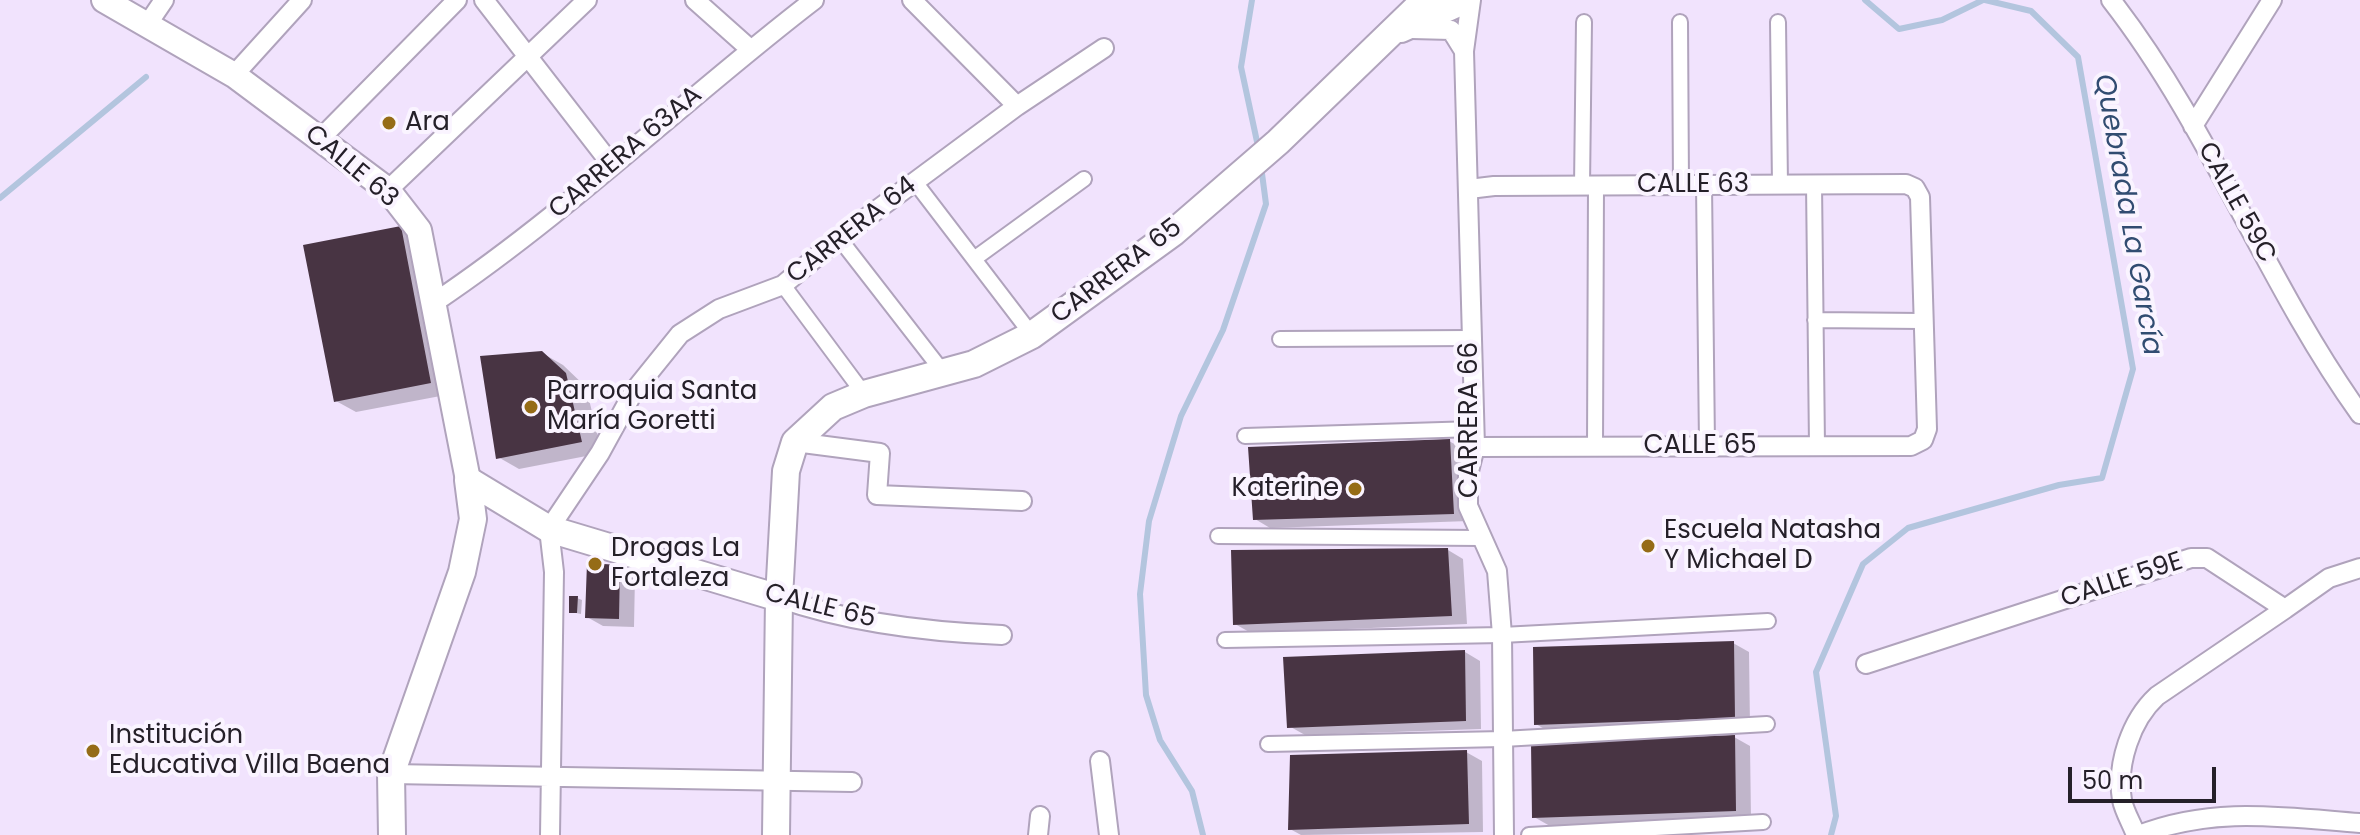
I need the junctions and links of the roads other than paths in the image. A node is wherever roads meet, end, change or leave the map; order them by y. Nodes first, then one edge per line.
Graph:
1 (104, 0) edge
2 (164, 0) edge
3 (302, 0) edge
4 (457, 0) edge
5 (484, 0) edge
6 (587, 0) edge
7 (695, 0) edge
8 (814, 0) edge
9 (912, 0) edge
10 (1425, 0) edge
11 (2111, 0) edge
12 (2272, 0) edge
13 (1463, 1) edge
14 (1584, 22) dead end
15 (1680, 22) dead end
16 (1778, 22) dead end
17 (147, 25) junction
18 (1398, 30) junction
19 (1104, 48) dead end
20 (750, 49) junction
21 (1464, 51) junction
22 (531, 58) junction
23 (234, 75) junction
24 (1017, 106) junction
25 (2193, 126) junction
26 (319, 140) junction
27 (611, 164) junction
28 (1084, 179) dead end
29 (915, 182) junction
30 (1814, 184) junction
31 (1681, 185) junction
32 (1704, 185) junction
33 (1780, 185) junction
34 (1589, 186) junction
35 (1469, 189) junction
36 (388, 190) junction
37 (839, 238) junction
38 (974, 259) junction
39 (783, 285) junction
40 (435, 302) junction
41 (1815, 320) junction
42 (1921, 321) junction
43 (1032, 335) junction
44 (1470, 338) junction
45 (1280, 339) dead end
46 (943, 372) junction
47 (864, 394) junction
48 (2359, 410) edge
49 (1245, 436) dead end
50 (1475, 438) junction
51 (795, 442) junction
52 (1707, 445) junction
53 (1595, 446) junction
54 (1817, 446) junction
55 (468, 480) junction
56 (1022, 501) dead end
57 (549, 529) junction
58 (1218, 536) dead end
59 (1480, 538) junction
60 (2360, 568) edge
61 (779, 598) junction
62 (2285, 609) junction
63 (1768, 621) dead end
64 (1002, 635) dead end
65 (1502, 635) junction
66 (1225, 640) dead end
67 (1866, 664) dead end
68 (1767, 724) dead end
69 (1503, 739) junction
70 (1268, 744) dead end
71 (1100, 761) dead end
72 (391, 774) junction
73 (549, 775) junction
74 (776, 781) junction
75 (852, 782) dead end
76 (1040, 816) dead end
77 (1763, 822) dead end
78 (2360, 823) edge
79 (392, 835) edge
80 (550, 835) edge
81 (776, 835) edge
82 (1038, 835) edge
83 (1109, 835) edge
84 (1504, 835) edge
85 (1529, 835) edge
86 (2137, 835) edge

1 - 17 street, CALLE 63
2 - 17 street
3 - 23 street
4 - 26 street
5 - 22 street
6 - 22 street
7 - 20 street
8 - 20 street, CARRERA 63AA
9 - 24 street
10 - 18 main road, CARRERA 65
11 - 25 street, CALLE 59C
12 - 25 street
13 - 18 main road, CARRERA 65
13 - 21 street, CARRERA 66
14 - 34 street
15 - 31 street
16 - 33 street
17 - 23 street, CALLE 63
18 - 21 street
18 - 43 main road, CARRERA 65
19 - 24 street, CARRERA 64
20 - 27 street, CARRERA 63AA
21 - 35 street, CARRERA 66
22 - 27 street
22 - 36 street
23 - 26 street, CALLE 63
24 - 29 street, CARRERA 64
25 - 48 street, CALLE 59C
26 - 36 street, CALLE 63
27 - 40 street, CARRERA 63AA
28 - 38 street
29 - 37 street, CARRERA 64
29 - 38 street
30 - 33 street, CALLE 63
30 - 41 street
30 - 42 street, CALLE 63
31 - 32 street, CALLE 63
31 - 34 street, CALLE 63
32 - 33 street, CALLE 63
32 - 52 street
34 - 35 street, CALLE 63
34 - 53 street
35 - 44 street, CARRERA 66
36 - 40 street, CALLE 63
37 - 39 street, CARRERA 64
37 - 46 street
38 - 43 street
39 - 47 street
39 - 57 street, CARRERA 64
40 - 55 street, CALLE 63
41 - 42 street
41 - 54 street
42 - 54 street, CALLE 65
43 - 46 main road, CARRERA 65
44 - 45 street
44 - 50 street, CARRERA 66
46 - 47 main road, CARRERA 65
47 - 51 main road, CARRERA 65
49 - 50 street
50 - 53 street, CALLE 65
50 - 59 street, CARRERA 66
51 - 56 street
51 - 61 main road
52 - 53 street, CALLE 65
52 - 54 street, CALLE 65
55 - 57 main road, CALLE 65
55 - 72 main road
57 - 61 main road, CALLE 65
57 - 73 street
58 - 59 street
59 - 65 street, CARRERA 66
60 - 62 street
61 - 64 street, CALLE 65
61 - 74 main road
62 - 67 street, CALLE 59E
62 - 86 street
63 - 65 street
65 - 66 street
65 - 69 street, CARRERA 66
68 - 69 street
69 - 70 street
69 - 84 street, CARRERA 66
71 - 83 street
72 - 73 street
72 - 79 main road
73 - 74 street
73 - 80 street
74 - 75 street
74 - 81 main road
76 - 82 street
77 - 85 street
78 - 86 street

